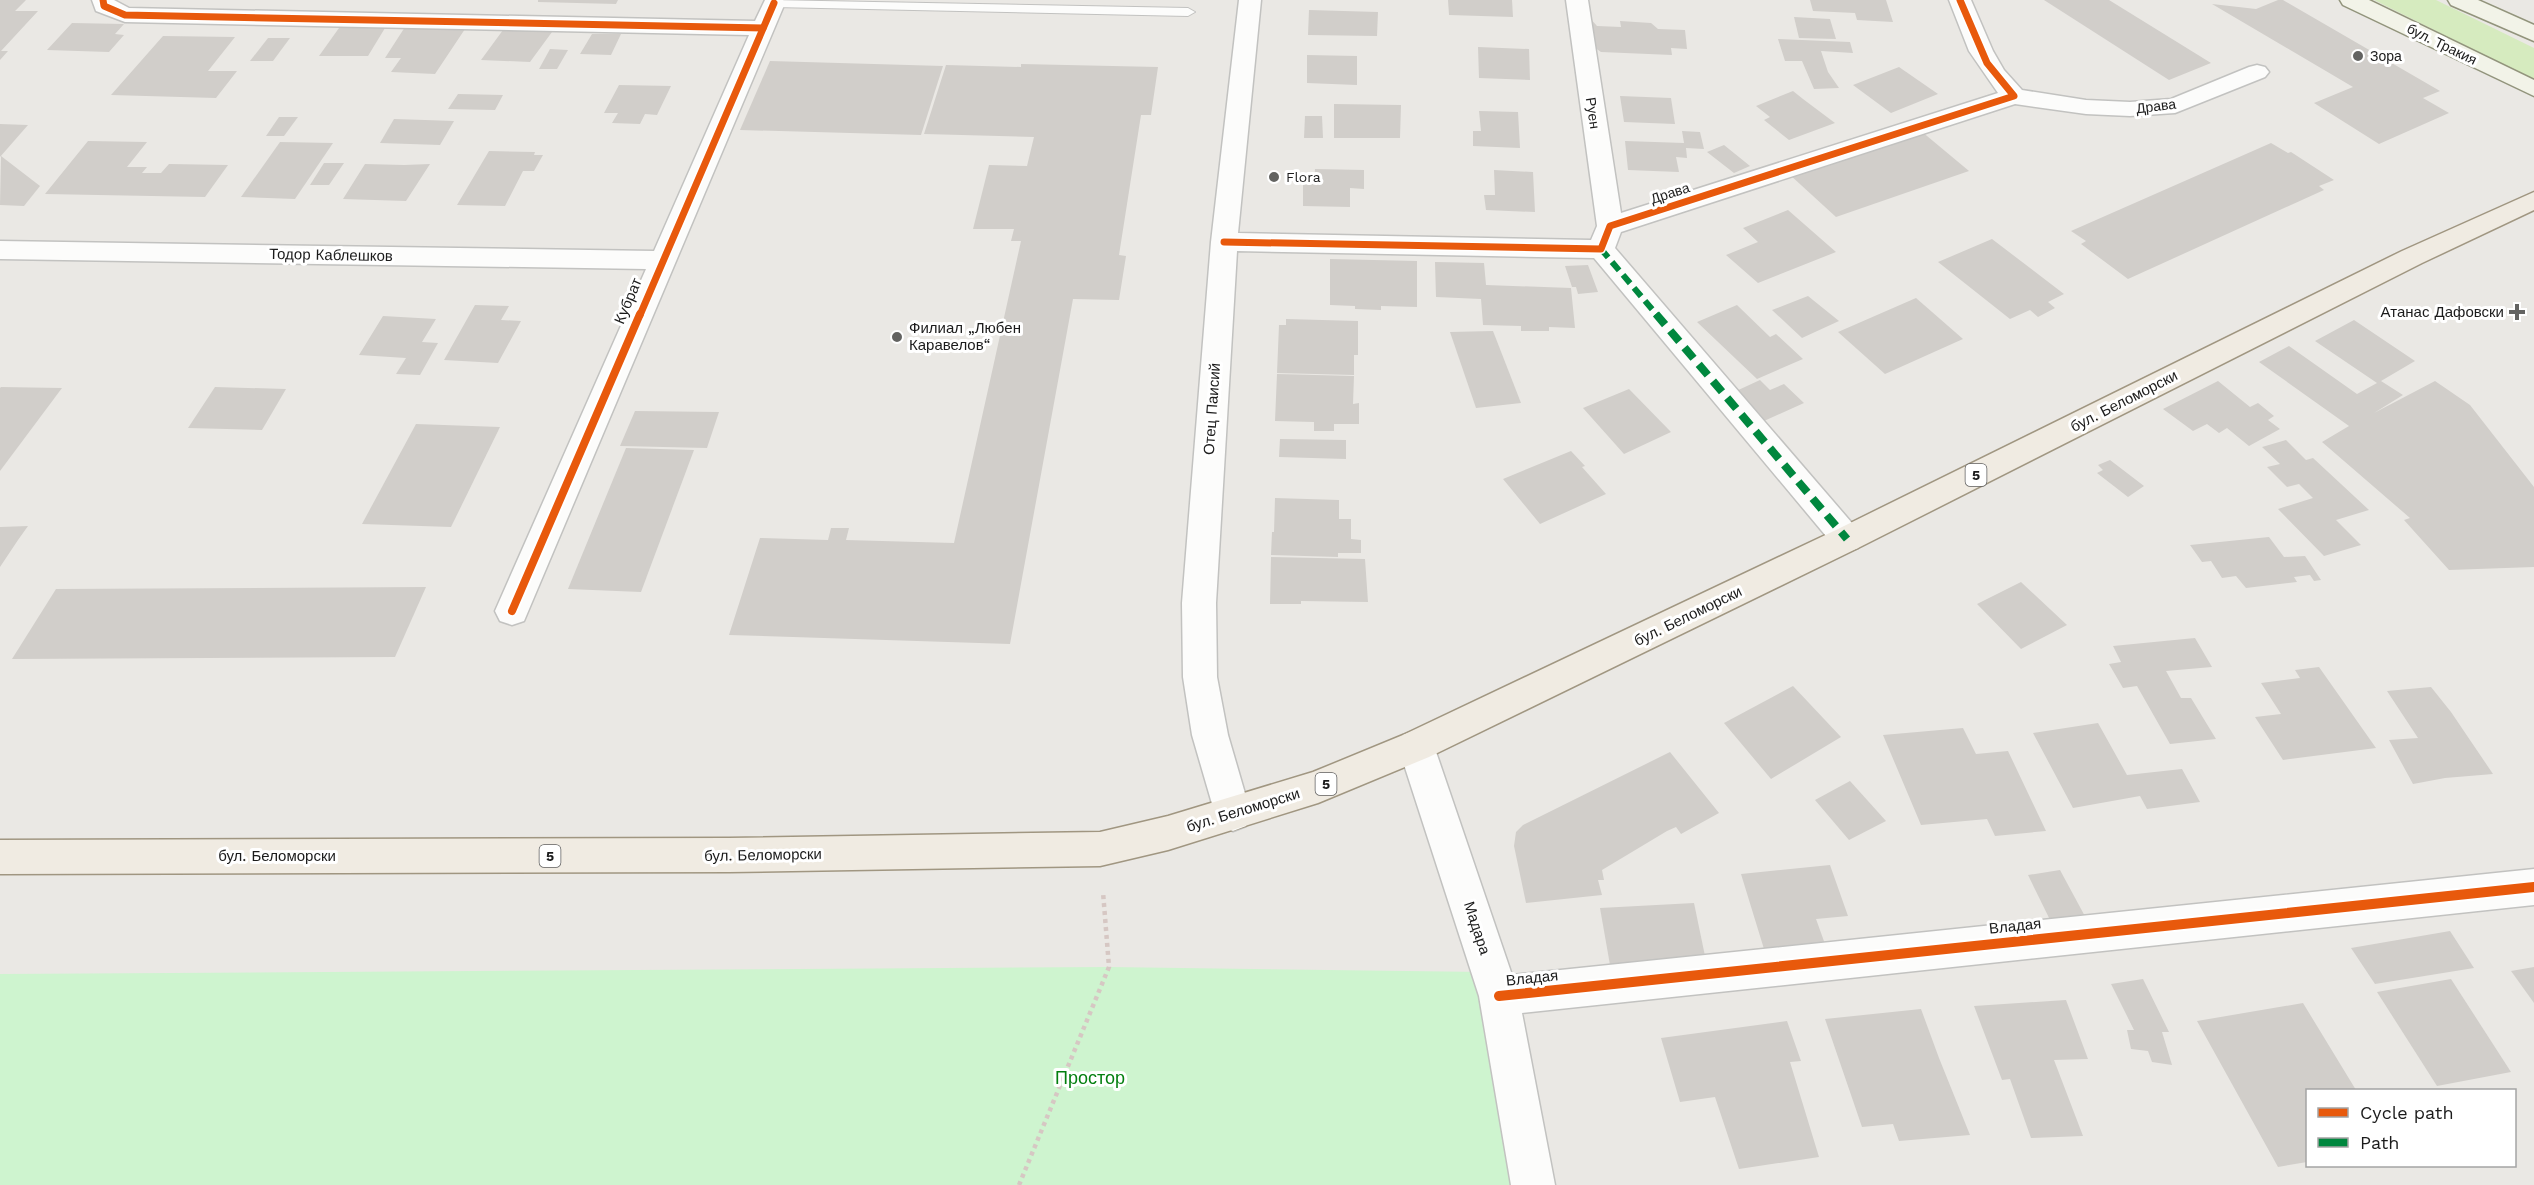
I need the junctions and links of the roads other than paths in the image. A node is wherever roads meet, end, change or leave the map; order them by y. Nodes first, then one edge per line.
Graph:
1 (103, 0) edge
2 (1250, 0) edge
3 (1577, 0) edge
4 (1960, 0) edge
5 (2351, 0) edge
6 (2460, 0) edge
7 (1188, 12) dead end
8 (769, 16) junction
9 (2534, 34) edge
10 (2257, 72) dead end
11 (2534, 89) edge
12 (2014, 96) junction
13 (2534, 200) edge
14 (1605, 237) junction
15 (1224, 242) junction
16 (0, 250) edge
17 (662, 260) junction
18 (1847, 539) junction
19 (512, 611) dead end
20 (1416, 746) junction
21 (1233, 814) junction
22 (0, 857) edge
23 (2534, 886) edge
24 (1499, 996) junction
25 (1533, 1185) edge

1 - 8 street
2 - 15 street, Отец Паисий
3 - 14 street, Руен
4 - 12 street
5 - 11 main road, бул. Тракия
6 - 9 main road
7 - 8 lane
8 - 17 street, Кубрат
10 - 12 street, Драва
12 - 14 street, Драва
13 - 18 main road, бул. Беломорски / 5
14 - 15 street, Драва
14 - 18 street
15 - 21 street, Отец Паисий
16 - 17 street, Тодор Каблешков
17 - 19 street, Кубрат
18 - 20 main road, бул. Беломорски / 5
20 - 21 main road, бул. Беломорски / 5
20 - 24 street, Мадара
21 - 22 main road, бул. Беломорски / 5
23 - 24 street, Владая
24 - 25 street, Мадара

